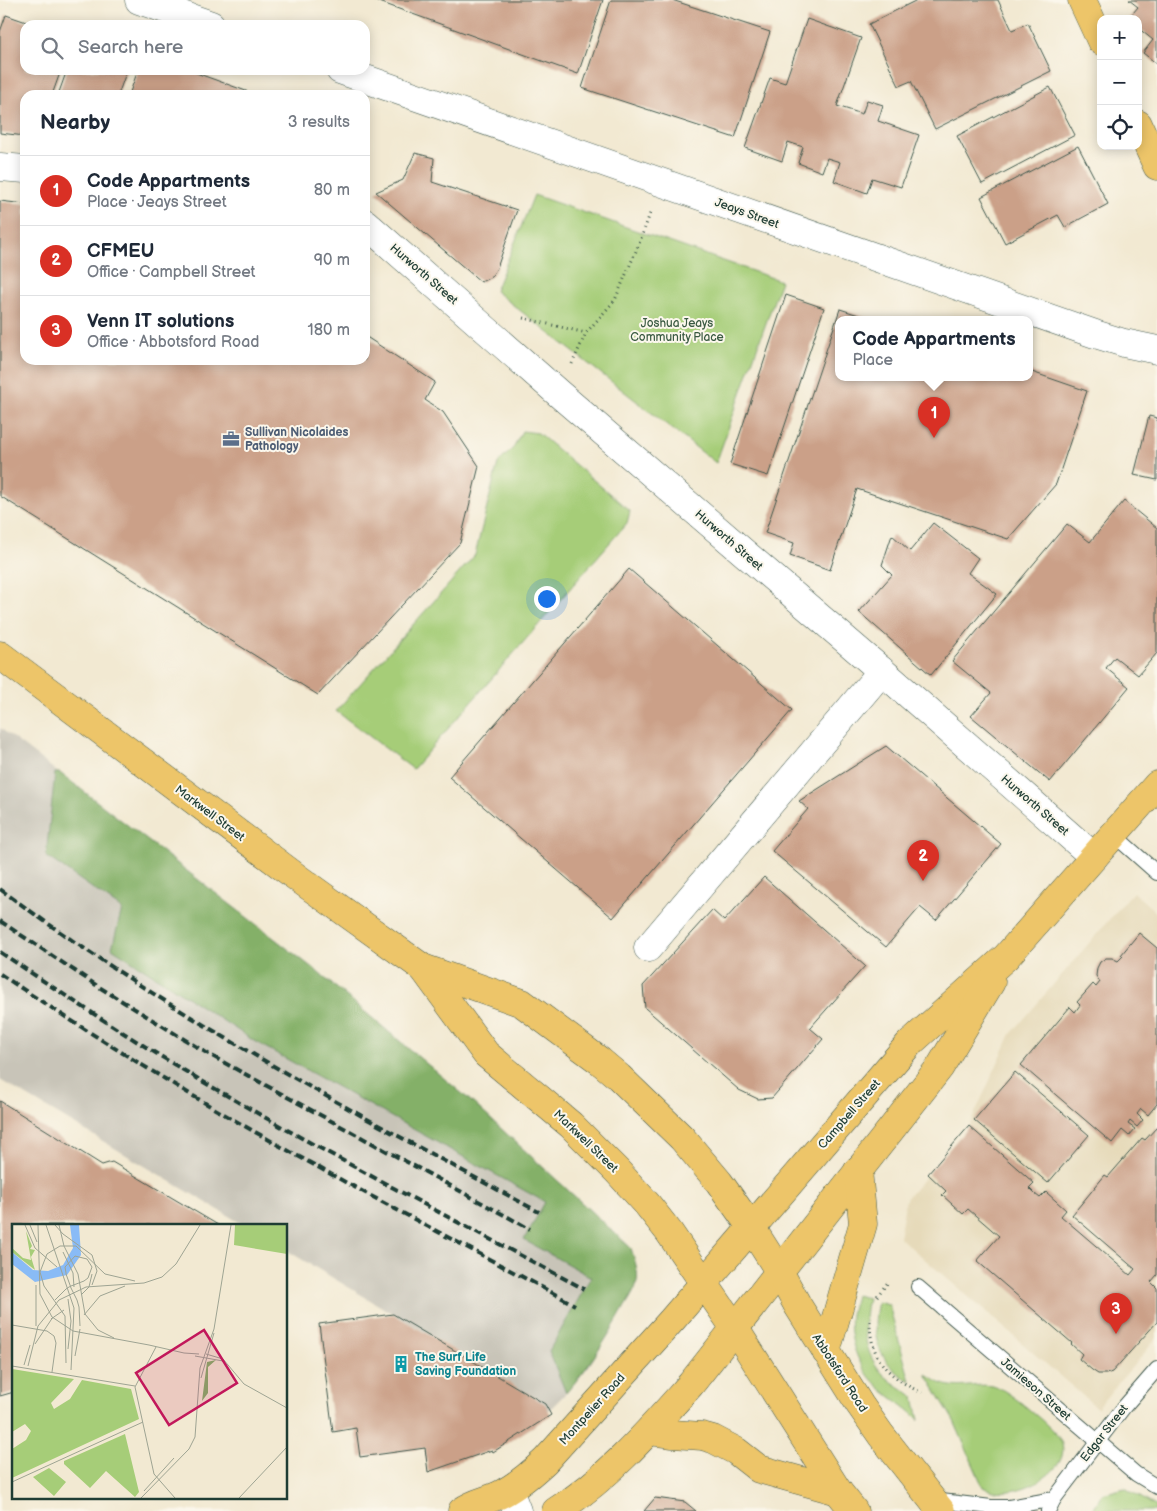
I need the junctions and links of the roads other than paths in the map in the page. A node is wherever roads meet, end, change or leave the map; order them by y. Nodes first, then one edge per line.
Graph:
1 (139, 0) edge
2 (1082, 0) edge
3 (197, 20) edge
4 (1097, 32) edge
5 (354, 75) edge
6 (1142, 133) edge
7 (1157, 166) edge
8 (0, 167) edge
9 (20, 169) edge
10 (370, 226) edge
11 (1157, 350) edge
12 (0, 655) edge
13 (882, 671) junction
14 (1157, 784) edge
15 (1113, 834) junction
16 (1094, 857) junction
17 (1157, 873) edge
18 (648, 948) dead end
19 (1006, 957) junction
20 (422, 968) junction
21 (858, 1170) junction
22 (751, 1227) junction
23 (779, 1271) junction
24 (704, 1282) junction
25 (918, 1287) dead end
26 (734, 1327) junction
27 (826, 1352) junction
28 (1157, 1369) edge
29 (650, 1431) junction
30 (1097, 1442) junction
31 (1157, 1487) edge
32 (513, 1500) edge
33 (846, 1501) edge
34 (1051, 1505) edge
35 (937, 1506) edge
36 (477, 1508) edge
37 (556, 1511) edge

1 - 3 street
2 - 4 main road
5 - 11 street, Jeays Street
6 - 7 main road
8 - 9 street
10 - 13 street, Hurworth Street
12 - 20 main road, Markwell Street
13 - 16 street, Hurworth Street
13 - 18 street
14 - 15 main road, Campbell Street
15 - 16 main road, Campbell Street
15 - 17 lane
16 - 19 main road, Campbell Street
19 - 21 main road, Campbell Street
19 - 22 main road, Campbell Street
20 - 22 main road, Markwell Street
20 - 24 main road, Markwell Street
21 - 23 main road, Campbell Street
21 - 27 main road
22 - 23 main road, Abbotsford Road
22 - 24 main road, Campbell Street
23 - 26 main road
23 - 27 main road, Abbotsford Road
24 - 26 main road, Markwell Street
24 - 32 main road, Montpelier Road
25 - 30 lane, Jamieson Street
26 - 29 main road
26 - 33 main road
27 - 35 main road, Abbotsford Road
28 - 30 lane, Edgar Street
29 - 33 main road
29 - 37 main road
30 - 31 lane, Jamieson Street
30 - 34 lane, Edgar Street
32 - 36 main road, Montpelier Road
34 - 35 lane, Edgar Street

